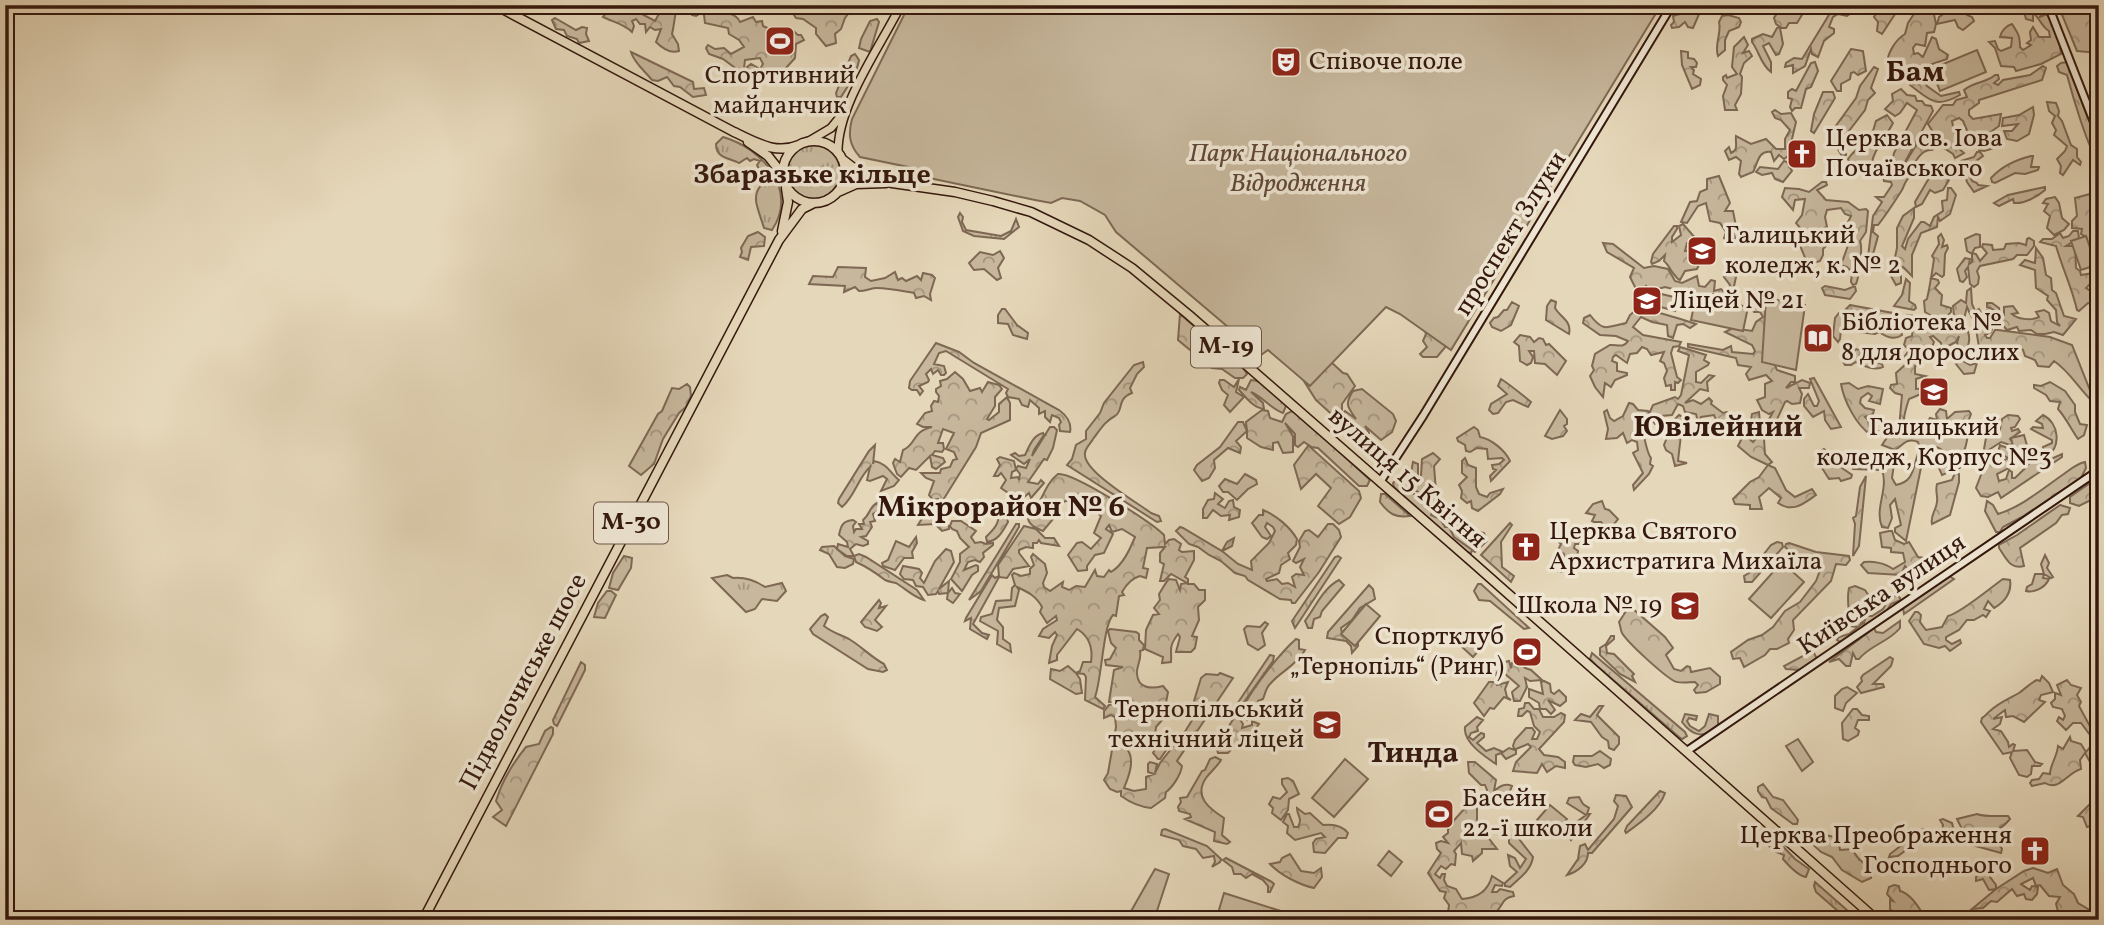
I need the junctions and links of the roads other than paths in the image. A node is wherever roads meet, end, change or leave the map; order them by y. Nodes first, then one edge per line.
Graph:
1 (495, 5) edge
2 (901, 5) edge
3 (1672, 5) edge
4 (2048, 5) edge
5 (845, 111) junction
6 (734, 132) junction
7 (2099, 135) edge
8 (809, 141) junction
9 (799, 145) junction
10 (840, 156) junction
11 (784, 180) junction
12 (892, 183) junction
13 (836, 193) junction
14 (814, 203) junction
15 (779, 240) junction
16 (2099, 470) edge
17 (1380, 482) junction
18 (1687, 751) junction
19 (423, 920) edge
20 (1877, 920) edge

1 - 6 highway
2 - 5 main road
3 - 17 main road, проспект Злуки
4 - 7 main road
5 - 8 main road
5 - 10 main road
6 - 9 highway
6 - 11 highway
8 - 9 highway
8 - 10 highway, М-19
9 - 11 highway
10 - 12 highway, вулиця 15 Квітня / М-19
10 - 13 highway
11 - 14 highway
11 - 15 highway, Підволочиське шосе / М-30
12 - 13 highway, вулиця 15 Квітня / М-19
12 - 17 highway, вулиця 15 Квітня / М-19
13 - 14 highway, М-19
14 - 15 highway, Підволочиське шосе / М-30
15 - 19 highway, Підволочиське шосе / М-30
16 - 18 main road, Київська вулиця
17 - 18 highway, вулиця 15 Квітня / М-19
18 - 20 highway, вулиця 15 Квітня / М-19

